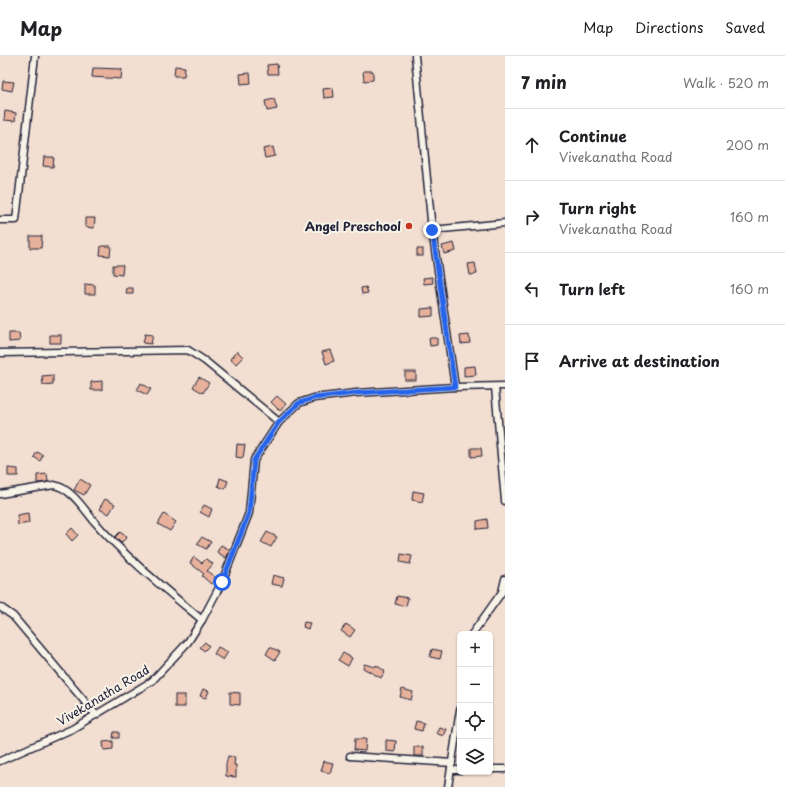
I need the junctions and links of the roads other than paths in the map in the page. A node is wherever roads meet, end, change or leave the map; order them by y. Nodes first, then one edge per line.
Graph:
1 (35, 56) edge
2 (415, 56) edge
3 (0, 220) edge
4 (505, 223) edge
5 (432, 230) junction
6 (0, 353) edge
7 (505, 386) edge
8 (455, 387) junction
9 (495, 387) junction
10 (279, 422) junction
11 (0, 494) edge
12 (505, 501) edge
13 (505, 579) edge
14 (0, 607) edge
15 (202, 620) junction
16 (474, 631) edge
17 (96, 715) junction
18 (457, 729) edge
19 (350, 756) dead end
20 (0, 761) edge
21 (451, 767) junction
22 (457, 769) edge
23 (493, 769) edge
24 (505, 769) edge
25 (448, 787) edge

1 - 3 street
2 - 5 street
4 - 5 street
5 - 8 street
6 - 10 street
7 - 9 street, Vivekanatha Road
8 - 9 street, Vivekanatha Road
8 - 10 street, Vivekanatha Road
9 - 12 street
10 - 15 street, Vivekanatha Road
11 - 15 street
13 - 16 street
14 - 17 street
15 - 17 street, Vivekanatha Road
17 - 20 street, Vivekanatha Road
18 - 21 street
19 - 21 street
21 - 22 street
21 - 25 street
23 - 24 street

